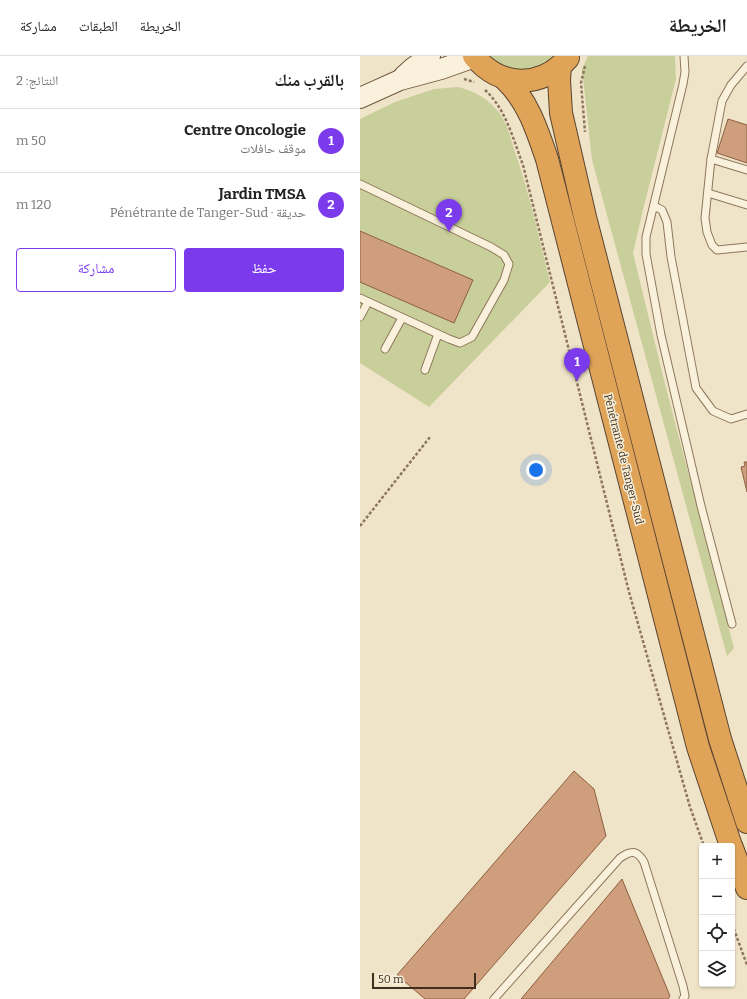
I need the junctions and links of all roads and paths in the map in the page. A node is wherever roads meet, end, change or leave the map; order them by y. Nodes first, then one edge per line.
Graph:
1 (684, 56) edge
2 (475, 57) edge
3 (565, 62) edge
4 (436, 63) edge
5 (747, 66) edge
6 (505, 79) junction
7 (476, 84) dead end
8 (480, 86) dead end
9 (360, 98) edge
10 (710, 159) junction
11 (747, 170) edge
12 (360, 184) edge
13 (708, 194) junction
14 (747, 205) edge
15 (654, 206) junction
16 (747, 247) edge
17 (360, 298) edge
18 (368, 302) junction
19 (360, 317) edge
20 (402, 318) junction
21 (438, 334) junction
22 (385, 349) dead end
23 (425, 370) dead end
24 (747, 414) edge
25 (430, 437) dead end
26 (360, 526) edge
27 (732, 624) dead end
28 (747, 822) edge
29 (703, 843) edge
30 (731, 843) edge
31 (735, 855) edge
32 (747, 888) edge
33 (735, 932) edge
34 (747, 965) edge
35 (494, 999) edge
36 (683, 999) edge

1 - 15 lane
2 - 4 street
2 - 6 highway
3 - 6 highway
3 - 28 highway, Pénétrante de Tanger-Sud
4 - 7 path
4 - 9 street
5 - 10 lane
6 - 30 highway, Pénétrante de Tanger-Sud
8 - 29 path
10 - 11 lane
10 - 13 lane
12 - 21 lane
13 - 14 lane
13 - 16 lane
15 - 24 lane
15 - 27 lane
17 - 18 lane
18 - 19 lane
18 - 20 lane
20 - 21 lane
20 - 22 lane
21 - 23 lane
25 - 26 path
31 - 32 highway, Pénétrante de Tanger-Sud
33 - 34 path
35 - 36 lane

